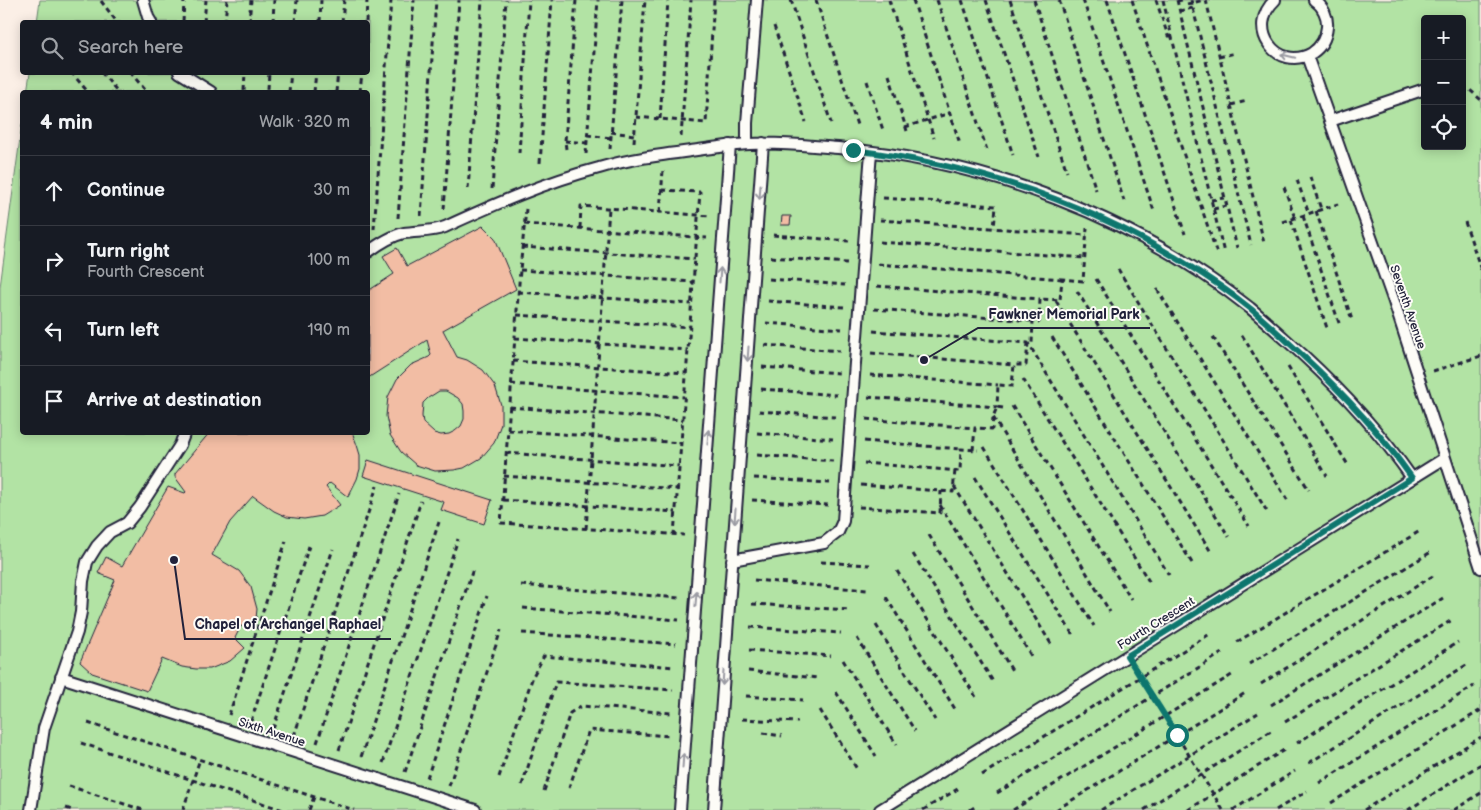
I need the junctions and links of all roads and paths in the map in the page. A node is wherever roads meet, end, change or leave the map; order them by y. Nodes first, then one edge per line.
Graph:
1 (143, 0) edge
2 (184, 0) edge
3 (206, 0) edge
4 (227, 0) edge
5 (251, 0) edge
6 (274, 0) edge
7 (296, 0) edge
8 (321, 0) edge
9 (344, 0) edge
10 (367, 0) edge
11 (391, 0) edge
12 (414, 0) edge
13 (436, 0) edge
14 (459, 0) edge
15 (482, 0) edge
16 (506, 0) edge
17 (530, 0) edge
18 (552, 0) edge
19 (576, 0) edge
20 (598, 0) edge
21 (622, 0) edge
22 (645, 0) edge
23 (668, 0) edge
24 (691, 0) edge
25 (714, 0) edge
26 (757, 0) edge
27 (791, 0) edge
28 (816, 0) edge
29 (889, 0) edge
30 (913, 0) edge
31 (937, 0) edge
32 (962, 0) edge
33 (986, 0) edge
34 (1010, 0) edge
35 (1034, 0) edge
36 (1059, 0) edge
37 (1083, 0) edge
38 (1107, 0) edge
39 (1132, 0) edge
40 (1156, 0) edge
41 (1163, 0) edge
42 (1182, 0) edge
43 (1205, 0) edge
44 (1276, 0) edge
45 (1314, 0) edge
46 (101, 1) edge
47 (1177, 1) edge
48 (1189, 2) edge
49 (1191, 8) junction
50 (1180, 11) junction
51 (115, 20) edge
52 (150, 20) edge
53 (182, 20) edge
54 (204, 20) edge
55 (225, 20) edge
56 (249, 20) edge
57 (273, 20) edge
58 (295, 20) edge
59 (320, 20) edge
60 (342, 20) edge
61 (366, 20) edge
62 (774, 26) dead end
63 (1171, 36) junction
64 (1235, 54) dead end
65 (1219, 56) junction
66 (1307, 56) junction
67 (73, 75) edge
68 (104, 75) edge
69 (133, 75) edge
70 (184, 75) edge
71 (245, 75) edge
72 (269, 75) edge
73 (291, 75) edge
74 (316, 75) edge
75 (338, 75) edge
76 (362, 75) edge
77 (889, 75) dead end
78 (867, 81) dead end
79 (1466, 88) edge
80 (268, 89) dead end
81 (85, 90) edge
82 (116, 90) edge
83 (146, 90) edge
84 (208, 90) edge
85 (244, 90) edge
86 (290, 90) edge
87 (314, 90) edge
88 (336, 90) edge
89 (360, 90) edge
90 (1421, 90) edge
91 (1481, 100) edge
92 (1247, 101) dead end
93 (1231, 106) junction
94 (950, 113) junction
95 (636, 117) junction
96 (660, 119) junction
97 (928, 120) junction
98 (682, 121) junction
99 (1330, 121) junction
100 (806, 122) dead end
101 (831, 124) dead end
102 (905, 126) junction
103 (858, 128) dead end
104 (883, 130) dead end
105 (907, 131) dead end
106 (611, 132) junction
107 (634, 134) junction
108 (587, 135) junction
109 (681, 137) dead end
110 (611, 138) junction
111 (934, 138) dead end
112 (565, 141) junction
113 (587, 143) junction
114 (763, 143) junction
115 (748, 144) junction
116 (960, 144) dead end
117 (730, 145) junction
118 (566, 149) dead end
119 (986, 150) dead end
120 (871, 152) junction
121 (519, 153) dead end
122 (664, 154) junction
123 (1013, 155) dead end
124 (1038, 158) dead end
125 (633, 160) junction
126 (540, 163) dead end
127 (609, 166) junction
128 (584, 172) junction
129 (1067, 172) dead end
130 (1310, 177) dead end
131 (1297, 180) dead end
132 (1284, 186) dead end
133 (468, 189) dead end
134 (662, 190) junction
135 (1096, 190) dead end
136 (529, 191) junction
137 (868, 196) junction
138 (1224, 198) junction
139 (1211, 200) junction
140 (1124, 201) dead end
141 (1338, 204) dead end
142 (1226, 206) junction
143 (490, 207) junction
144 (609, 208) junction
145 (1214, 209) junction
146 (1321, 210) junction
147 (1154, 211) dead end
148 (1316, 211) junction
149 (660, 212) junction
150 (1089, 213) junction
151 (1308, 214) junction
152 (698, 215) junction
153 (1303, 216) junction
154 (725, 217) junction
155 (398, 218) dead end
156 (866, 219) junction
157 (1293, 219) junction
158 (1283, 222) dead end
159 (1465, 222) dead end
160 (524, 224) junction
161 (443, 228) junction
162 (580, 228) junction
163 (994, 228) junction
164 (608, 230) junction
165 (374, 231) dead end
166 (420, 232) junction
167 (1185, 234) dead end
168 (770, 235) dead end
169 (1087, 235) junction
170 (696, 237) junction
171 (723, 240) junction
172 (864, 241) junction
173 (1264, 243) dead end
174 (1251, 245) dead end
175 (522, 247) junction
176 (1237, 248) dead end
177 (769, 250) dead end
178 (370, 251) edge
179 (606, 253) junction
180 (1217, 254) dead end
181 (1224, 254) dead end
182 (768, 257) junction
183 (1085, 258) junction
184 (695, 259) junction
185 (863, 263) junction
186 (768, 264) dead end
187 (1118, 269) dead end
188 (520, 270) junction
189 (1481, 270) edge
190 (767, 272) dead end
191 (604, 276) junction
192 (766, 279) junction
193 (1062, 279) junction
194 (1096, 280) dead end
195 (693, 282) junction
196 (766, 286) dead end
197 (861, 286) junction
198 (1157, 289) dead end
199 (1077, 291) dead end
200 (518, 292) junction
201 (765, 294) dead end
202 (603, 298) junction
203 (1040, 299) junction
204 (1056, 300) junction
205 (691, 304) junction
206 (860, 308) junction
207 (517, 315) junction
208 (764, 315) dead end
209 (1352, 320) dead end
210 (601, 321) junction
211 (1033, 321) junction
212 (763, 323) junction
213 (1340, 326) dead end
214 (690, 327) junction
215 (1327, 328) dead end
216 (762, 330) dead end
217 (858, 330) junction
218 (1242, 335) dead end
219 (1052, 337) dead end
220 (1213, 337) dead end
221 (515, 338) junction
222 (762, 338) dead end
223 (1028, 343) junction
224 (600, 344) junction
225 (761, 345) junction
226 (688, 350) junction
227 (760, 352) dead end
228 (856, 352) junction
229 (1481, 356) edge
230 (760, 360) dead end
231 (513, 361) junction
232 (1014, 365) junction
233 (598, 367) junction
234 (759, 367) junction
235 (1288, 367) dead end
236 (686, 373) junction
237 (759, 374) dead end
238 (855, 374) junction
239 (1418, 375) junction
240 (1023, 379) dead end
241 (758, 382) dead end
242 (512, 384) junction
243 (998, 385) junction
244 (596, 390) junction
245 (853, 396) junction
246 (684, 397) junction
247 (756, 404) dead end
248 (1012, 406) dead end
249 (510, 407) junction
250 (997, 407) junction
251 (1003, 408) dead end
252 (756, 411) junction
253 (594, 414) junction
254 (755, 418) dead end
255 (852, 418) junction
256 (993, 418) junction
257 (683, 420) junction
258 (755, 425) dead end
259 (975, 428) junction
260 (508, 430) junction
261 (185, 435) edge
262 (593, 437) junction
263 (754, 440) dead end
264 (681, 443) junction
265 (984, 447) dead end
266 (506, 453) junction
267 (752, 455) dead end
268 (1445, 458) junction
269 (591, 460) junction
270 (848, 462) junction
271 (1348, 465) dead end
272 (679, 466) junction
273 (955, 470) junction
274 (504, 476) junction
275 (1327, 476) dead end
276 (975, 477) dead end
277 (1412, 478) junction
278 (589, 483) junction
279 (847, 484) junction
280 (750, 485) dead end
281 (954, 485) junction
282 (378, 486) dead end
283 (678, 489) junction
284 (1309, 490) dead end
285 (941, 491) junction
286 (399, 494) dead end
287 (503, 500) junction
288 (421, 501) dead end
289 (1288, 501) dead end
290 (940, 504) junction
291 (588, 506) junction
292 (845, 506) junction
293 (748, 507) dead end
294 (676, 512) junction
295 (1268, 513) dead end
296 (439, 522) dead end
297 (1249, 526) dead end
298 (586, 529) junction
299 (1420, 531) dead end
300 (674, 535) junction
301 (929, 535) dead end
302 (700, 536) junction
303 (1229, 537) dead end
304 (458, 539) dead end
305 (286, 541) dead end
306 (309, 546) dead end
307 (332, 549) dead end
308 (1211, 552) dead end
309 (1431, 552) dead end
310 (913, 554) dead end
311 (732, 560) junction
312 (1192, 563) dead end
313 (1481, 568) edge
314 (473, 569) dead end
315 (897, 571) dead end
316 (1436, 574) dead end
317 (1169, 575) dead end
318 (754, 580) dead end
319 (1150, 583) dead end
320 (521, 585) dead end
321 (867, 590) dead end
322 (487, 596) dead end
323 (886, 597) dead end
324 (1443, 598) dead end
325 (1130, 599) dead end
326 (696, 600) junction
327 (752, 604) dead end
328 (523, 608) dead end
329 (850, 610) dead end
330 (1110, 612) dead end
331 (1452, 620) dead end
332 (694, 622) junction
333 (876, 625) dead end
334 (1094, 626) dead end
335 (750, 627) dead end
336 (500, 630) dead end
337 (522, 633) dead end
338 (841, 633) dead end
339 (1210, 634) dead end
340 (1073, 635) dead end
341 (857, 638) dead end
342 (1237, 642) dead end
343 (1458, 642) dead end
344 (692, 645) junction
345 (1053, 647) dead end
346 (749, 650) dead end
347 (1222, 653) dead end
348 (831, 656) dead end
349 (1127, 656) junction
350 (1033, 659) dead end
351 (843, 660) dead end
352 (1249, 664) dead end
353 (1468, 664) dead end
354 (690, 668) junction
355 (748, 671) dead end
356 (1013, 672) dead end
357 (1235, 672) dead end
358 (61, 677) junction
359 (1141, 677) junction
360 (817, 678) dead end
361 (994, 683) dead end
362 (1261, 684) dead end
363 (1474, 686) dead end
364 (689, 691) junction
365 (836, 692) dead end
366 (1247, 692) dead end
367 (746, 696) dead end
368 (1152, 696) junction
369 (976, 697) dead end
370 (803, 700) dead end
371 (1271, 705) dead end
372 (955, 709) dead end
373 (820, 710) dead end
374 (1481, 710) edge
375 (1258, 713) dead end
376 (687, 714) junction
377 (1165, 716) junction
378 (742, 719) dead end
379 (935, 720) dead end
380 (798, 722) dead end
381 (1284, 722) dead end
382 (88, 723) dead end
383 (225, 730) junction
384 (915, 731) dead end
385 (1271, 731) dead end
386 (763, 733) dead end
387 (1177, 735) junction
388 (782, 736) dead end
389 (246, 737) junction
390 (685, 737) junction
391 (1481, 737) edge
392 (81, 743) dead end
393 (1297, 743) dead end
394 (268, 744) junction
395 (897, 745) dead end
396 (289, 750) junction
397 (1284, 750) dead end
398 (876, 756) dead end
399 (1189, 756) junction
400 (312, 758) junction
401 (200, 759) junction
402 (1310, 763) dead end
403 (1481, 764) edge
404 (334, 765) junction
405 (856, 769) dead end
406 (1296, 771) dead end
407 (356, 772) junction
408 (982, 775) dead end
409 (1201, 775) junction
410 (499, 777) dead end
411 (378, 779) junction
412 (193, 780) junction
413 (1319, 783) dead end
414 (522, 784) dead end
415 (69, 786) dead end
416 (401, 786) junction
417 (961, 787) dead end
418 (570, 788) dead end
419 (544, 791) dead end
420 (1307, 791) dead end
421 (422, 793) junction
422 (997, 793) dead end
423 (1481, 793) edge
424 (1213, 794) junction
425 (314, 797) junction
426 (445, 801) junction
427 (1331, 803) dead end
428 (976, 806) dead end
429 (66, 808) dead end
430 (458, 808) edge
431 (31, 810) edge
432 (72, 810) edge
433 (143, 810) edge
434 (183, 810) edge
435 (283, 810) edge
436 (309, 810) edge
437 (354, 810) edge
438 (475, 810) edge
439 (680, 810) edge
440 (714, 810) edge
441 (880, 810) edge
442 (924, 810) edge
443 (970, 810) edge
444 (1013, 810) edge
445 (1056, 810) edge
446 (1101, 810) edge
447 (1144, 810) edge
448 (1188, 810) edge
449 (1223, 810) edge
450 (1233, 810) edge
451 (1276, 810) edge
452 (1364, 810) edge
453 (1408, 810) edge
454 (1454, 810) edge

1 - 52 lane
2 - 53 path
3 - 54 path
4 - 55 path
5 - 56 path
6 - 57 path
7 - 58 path
8 - 59 path
9 - 60 path
10 - 61 path
11 - 165 path
12 - 155 path
13 - 166 path
14 - 161 path
15 - 133 path
16 - 143 path
17 - 121 path
18 - 126 path
19 - 112 path
20 - 108 path
21 - 106 path
22 - 95 path
23 - 96 path
24 - 98 path
25 - 98 path
26 - 115 lane
27 - 101 path
28 - 103 path
29 - 97 path
30 - 94 path
31 - 119 path
32 - 123 path
33 - 124 path
34 - 129 path
35 - 135 path
36 - 140 path
37 - 147 path
38 - 167 path
39 - 180 path
40 - 63 path
41 - 63 path
42 - 47 path
43 - 48 path
43 - 65 path
66 -> 44 lane
45 - 66 lane
46 - 51 path
47 - 50 path
48 - 49 path
49 - 50 path
49 - 174 path
50 - 138 path
62 - 100 path
63 - 139 path
64 - 65 path
65 - 93 path
66 - 99 lane, Seventh Avenue
67 - 81 path
68 - 82 path
69 - 83 path
70 - 84 lane
71 - 85 path
72 - 80 path
73 - 86 path
74 - 87 path
75 - 88 path
76 - 89 path
77 - 102 path
78 - 104 path
79 - 91 path
90 - 99 lane
92 - 93 path
93 - 173 path
94 - 97 path
94 - 116 path
95 - 96 path
95 - 107 path
96 - 98 path
97 - 102 path
97 - 111 path
98 - 109 path
99 - 239 lane, Seventh Avenue
102 - 105 path
106 - 107 path
106 - 110 path
107 - 125 path
108 - 110 path
108 - 113 path
110 - 127 path
112 - 113 path
112 - 118 path
113 - 128 path
114 - 115 lane
114 - 120 lane
114 -> 311 lane
115 - 117 lane
117 - 122 lane
117 - 154 lane
120 - 137 lane
120 - 150 lane
122 - 125 lane
122 - 134 path
125 - 127 lane
127 - 128 lane
128 - 136 lane
130 - 146 path
131 - 151 path
132 - 157 path
134 - 149 path
134 - 152 path
136 - 143 lane
136 - 160 path
137 - 156 lane
137 - 163 path
138 - 139 path
138 - 142 path
139 - 145 path
141 - 146 path
142 - 145 path
142 - 176 path
143 - 161 lane
144 - 149 path
144 - 162 path
144 - 164 path
145 - 181 path
146 - 148 path
148 - 151 path
148 - 209 path
149 - 152 path
150 - 169 path
150 - 277 lane
151 - 153 path
152 - 154 path
152 - 170 path
153 - 157 path
153 - 213 path
154 - 171 lane
156 - 163 path
156 - 172 lane
157 - 158 path
157 - 215 path
159 - 189 path
160 - 162 path
160 - 175 path
161 - 166 lane
162 - 164 path
163 - 169 path
164 - 170 path
164 - 179 path
166 - 178 lane
168 - 172 path
169 - 183 path
170 - 171 path
170 - 184 path
302 -> 171 lane
172 - 183 path
172 - 185 lane
175 - 179 path
175 - 188 path
177 - 182 path
179 - 184 path
179 - 191 path
182 - 185 path
182 - 186 path
183 - 193 path
184 - 195 path
185 - 193 path
185 - 197 lane
187 - 295 path
188 - 191 path
188 - 200 path
190 - 192 path
191 - 195 path
191 - 202 path
192 - 196 path
192 - 197 path
193 - 204 path
194 - 297 path
195 - 205 path
197 - 203 path
197 - 206 lane
198 - 289 path
199 - 303 path
200 - 202 path
200 - 207 path
201 - 206 path
202 - 205 path
202 - 210 path
203 - 204 path
203 - 211 path
204 - 308 path
205 - 214 path
206 - 211 path
206 - 217 lane
207 - 210 path
207 - 221 path
208 - 212 path
210 - 214 path
210 - 224 path
211 - 223 path
212 - 216 path
212 - 217 path
214 - 226 path
217 - 223 path
217 - 228 lane
218 - 275 path
219 - 312 path
220 - 284 path
221 - 224 path
221 - 231 path
222 - 225 path
223 - 232 path
223 - 317 path
224 - 226 path
224 - 233 path
225 - 227 path
225 - 228 path
226 - 236 path
228 - 232 path
228 - 238 lane
229 - 239 path
230 - 234 path
231 - 233 path
231 - 242 path
232 - 243 path
233 - 236 path
233 - 244 path
234 - 237 path
234 - 238 path
235 - 271 path
236 - 246 path
238 - 243 path
238 - 245 lane
239 - 268 lane, Seventh Avenue
240 - 319 path
241 - 245 path
242 - 244 path
242 - 249 path
243 - 250 path
244 - 246 path
244 - 253 path
245 - 250 path
245 - 255 lane
246 - 257 path
247 - 252 path
248 - 325 path
249 - 253 path
249 - 260 path
250 - 251 path
250 - 256 path
252 - 254 path
252 - 255 path
253 - 257 path
253 - 262 path
255 - 259 path
255 - 270 lane
256 - 259 path
256 - 330 path
257 - 264 path
258 - 263 path
259 - 273 path
260 - 262 path
260 - 266 path
261 - 358 lane
262 - 264 path
262 - 269 path
264 - 272 path
265 - 334 path
266 - 269 path
266 - 274 path
267 - 270 path
268 - 277 lane, Fourth Crescent
268 - 313 lane, Seventh Avenue
269 - 272 path
269 - 278 path
270 - 273 path
270 - 279 lane
272 - 283 path
273 - 281 path
274 - 278 path
274 - 287 path
276 - 340 path
277 - 349 lane, Fourth Crescent
278 - 283 path
278 - 291 path
279 - 280 path
279 - 285 path
279 - 292 lane
281 - 285 path
281 - 345 path
282 - 396 path
283 - 294 path
285 - 290 path
286 - 400 path
287 - 291 path
287 - 298 path
288 - 404 path
290 - 292 path
290 - 350 path
291 - 294 path
291 - 298 path
292 - 293 path
292 - 311 lane
294 - 300 path
296 - 407 path
298 - 300 path
299 - 342 path
300 - 302 path
301 - 356 path
326 -> 302 lane
304 - 411 path
305 - 383 path
306 - 389 path
307 - 394 path
309 - 352 path
310 - 361 path
311 -> 440 lane
314 - 416 path
315 - 369 path
316 - 362 path
318 - 321 path
320 - 326 path
322 - 421 path
323 - 372 path
324 - 371 path
326 - 332 lane
327 - 329 path
328 - 332 path
331 - 381 path
332 - 344 lane
333 - 379 path
335 - 338 path
336 - 426 path
337 - 344 path
339 - 359 path
341 - 384 path
343 - 393 path
344 - 354 lane
346 - 348 path
347 - 368 path
349 - 359 path
349 - 441 lane, Fourth Crescent
351 - 395 path
353 - 402 path
354 - 364 lane
354 - 410 path
355 - 360 path
357 - 377 path
358 - 383 lane, Sixth Avenue
358 - 431 lane
359 - 368 path
359 - 408 path
363 - 413 path
364 - 376 lane
364 - 414 path
365 - 398 path
366 - 387 path
367 - 370 path
368 - 377 path
368 - 422 path
373 - 405 path
374 - 427 path
375 - 399 path
376 - 390 lane
376 - 419 path
377 - 387 path
377 - 444 path
378 - 380 path
382 - 401 path
383 - 389 lane, Sixth Avenue
385 - 409 path
386 - 388 path
387 - 399 path
387 - 445 path
389 - 394 lane, Sixth Avenue
390 - 418 path
439 -> 390 lane
391 - 452 path
392 - 412 path
394 - 396 lane, Sixth Avenue
396 - 400 lane, Sixth Avenue
397 - 424 path
399 - 409 path
399 - 446 path
400 - 404 lane, Sixth Avenue
401 - 412 path
401 - 425 path
403 - 453 path
404 - 407 lane, Sixth Avenue
406 - 450 path
407 - 411 lane, Sixth Avenue
409 - 424 path
409 - 447 path
411 - 416 lane, Sixth Avenue
412 - 434 path
412 - 435 path
415 - 433 path
416 - 421 lane, Sixth Avenue
417 - 442 path
420 - 451 path
421 - 426 lane, Sixth Avenue
423 - 454 path
424 - 448 path
424 - 449 path
425 - 436 path
425 - 437 path
426 - 430 lane, Sixth Avenue
428 - 443 path
429 - 432 path
430 - 438 lane, Sixth Avenue

